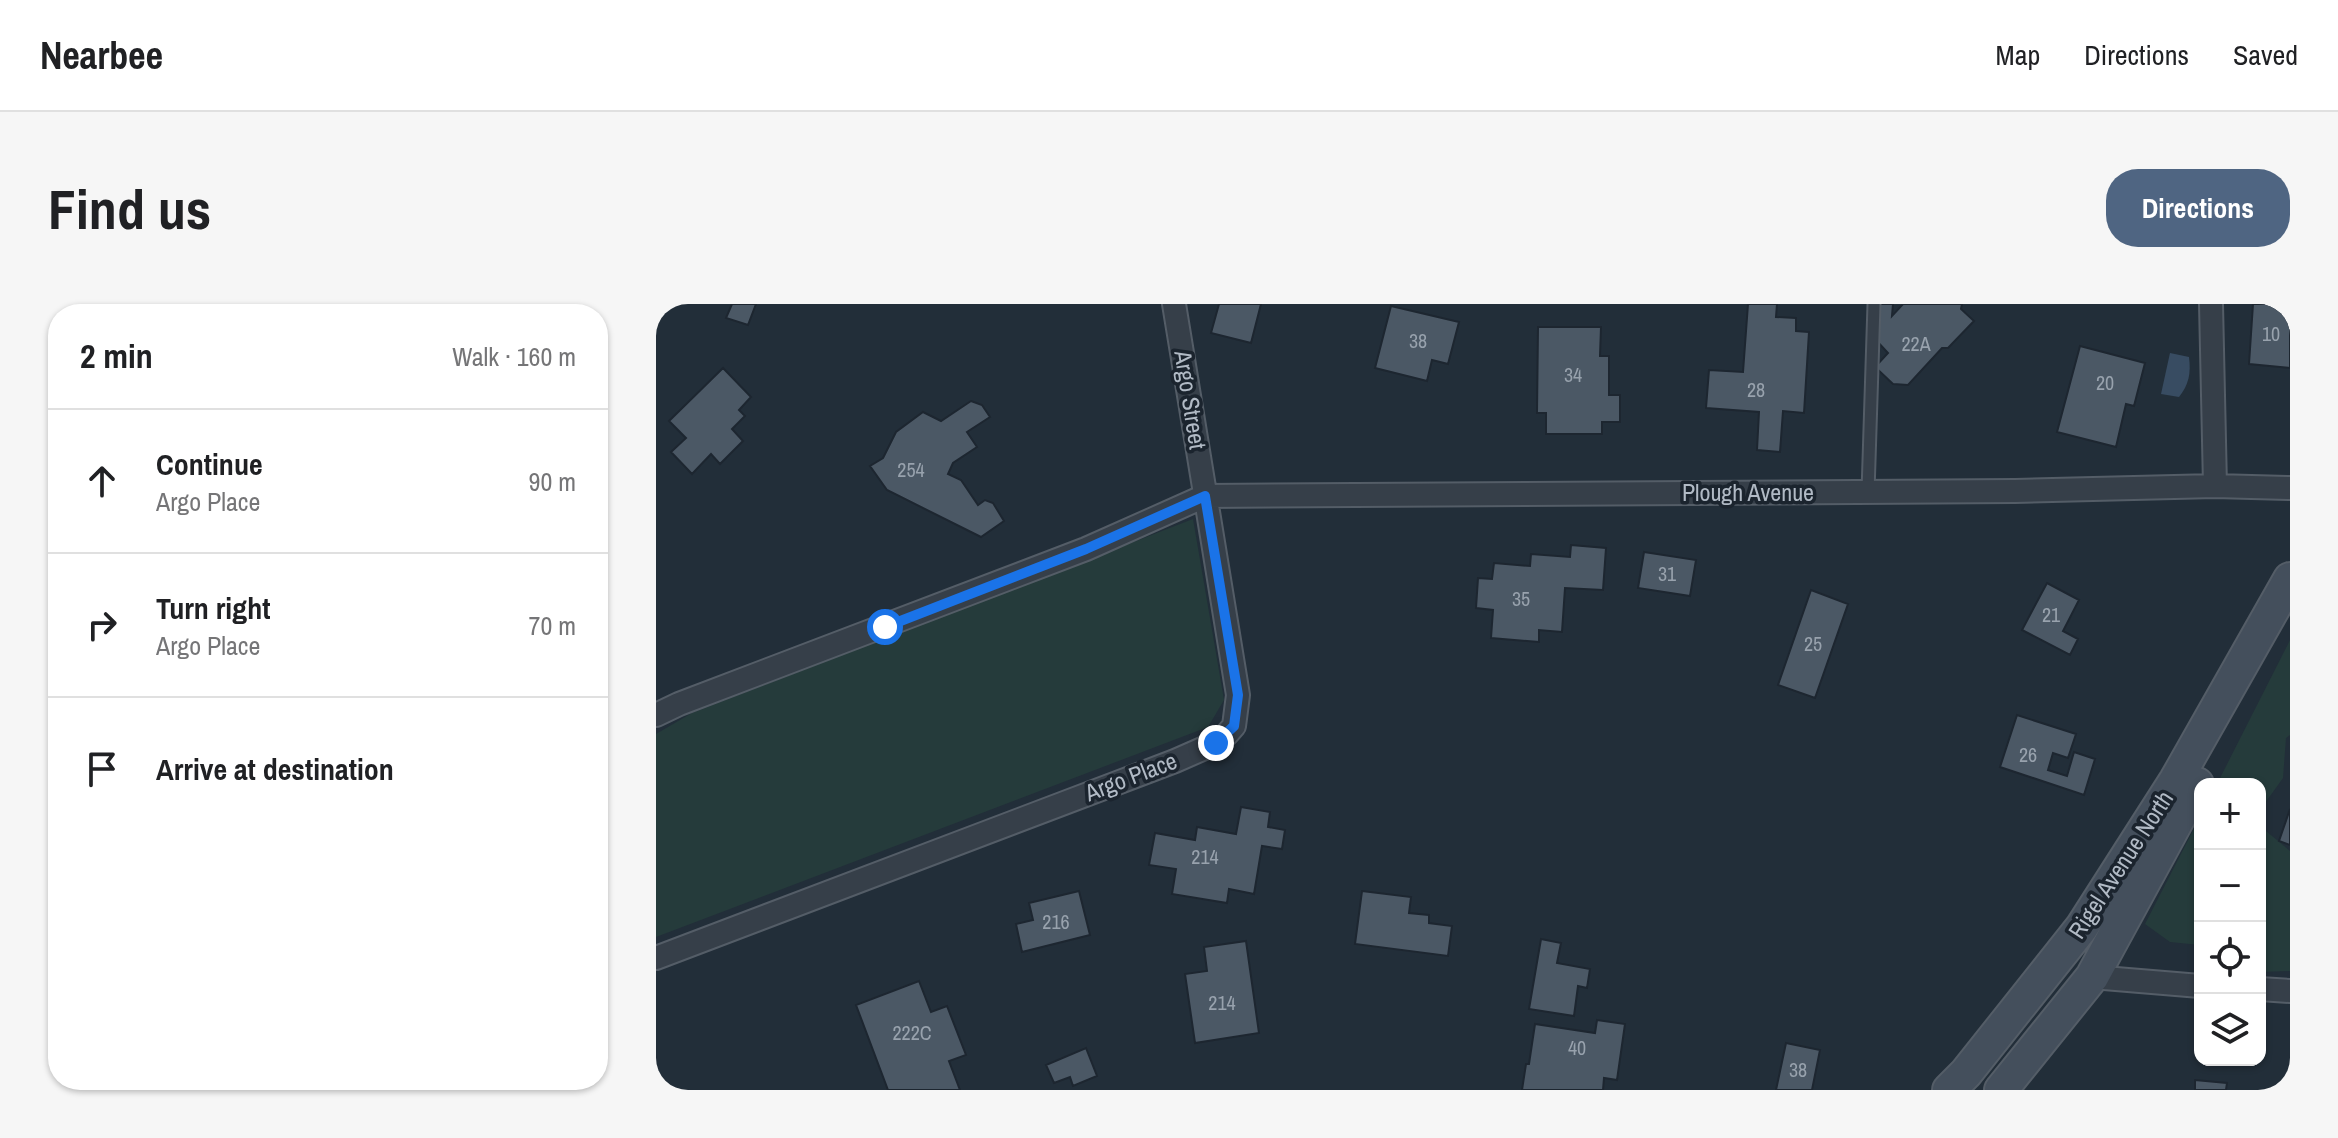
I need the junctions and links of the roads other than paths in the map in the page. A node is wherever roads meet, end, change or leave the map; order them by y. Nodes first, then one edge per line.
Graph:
1 (1174, 304) edge
2 (1874, 304) edge
3 (2211, 304) edge
4 (2215, 486) junction
5 (2290, 488) edge
6 (1868, 492) junction
7 (1205, 496) junction
8 (2290, 579) edge
9 (2290, 618) edge
10 (656, 715) edge
11 (2082, 927) junction
12 (656, 958) edge
13 (2092, 977) junction
14 (2194, 986) edge
15 (2266, 989) edge
16 (2290, 991) edge
17 (2025, 998) junction
18 (1966, 1084) edge
19 (2001, 1090) edge

1 - 7 street, Argo Street
2 - 6 lane
3 - 4 street
4 - 5 street, Plough Avenue
4 - 6 street, Plough Avenue
6 - 7 street, Plough Avenue
7 - 10 street
7 - 12 street, Argo Place
8 - 11 main road, Rigel Avenue North
9 - 13 main road, Rigel Avenue North
11 - 13 main road
11 - 17 main road, Rigel Avenue North
13 - 14 street
13 - 17 main road
13 - 19 main road, Rigel Avenue North
15 - 16 street
17 - 18 main road, Rigel Avenue North

